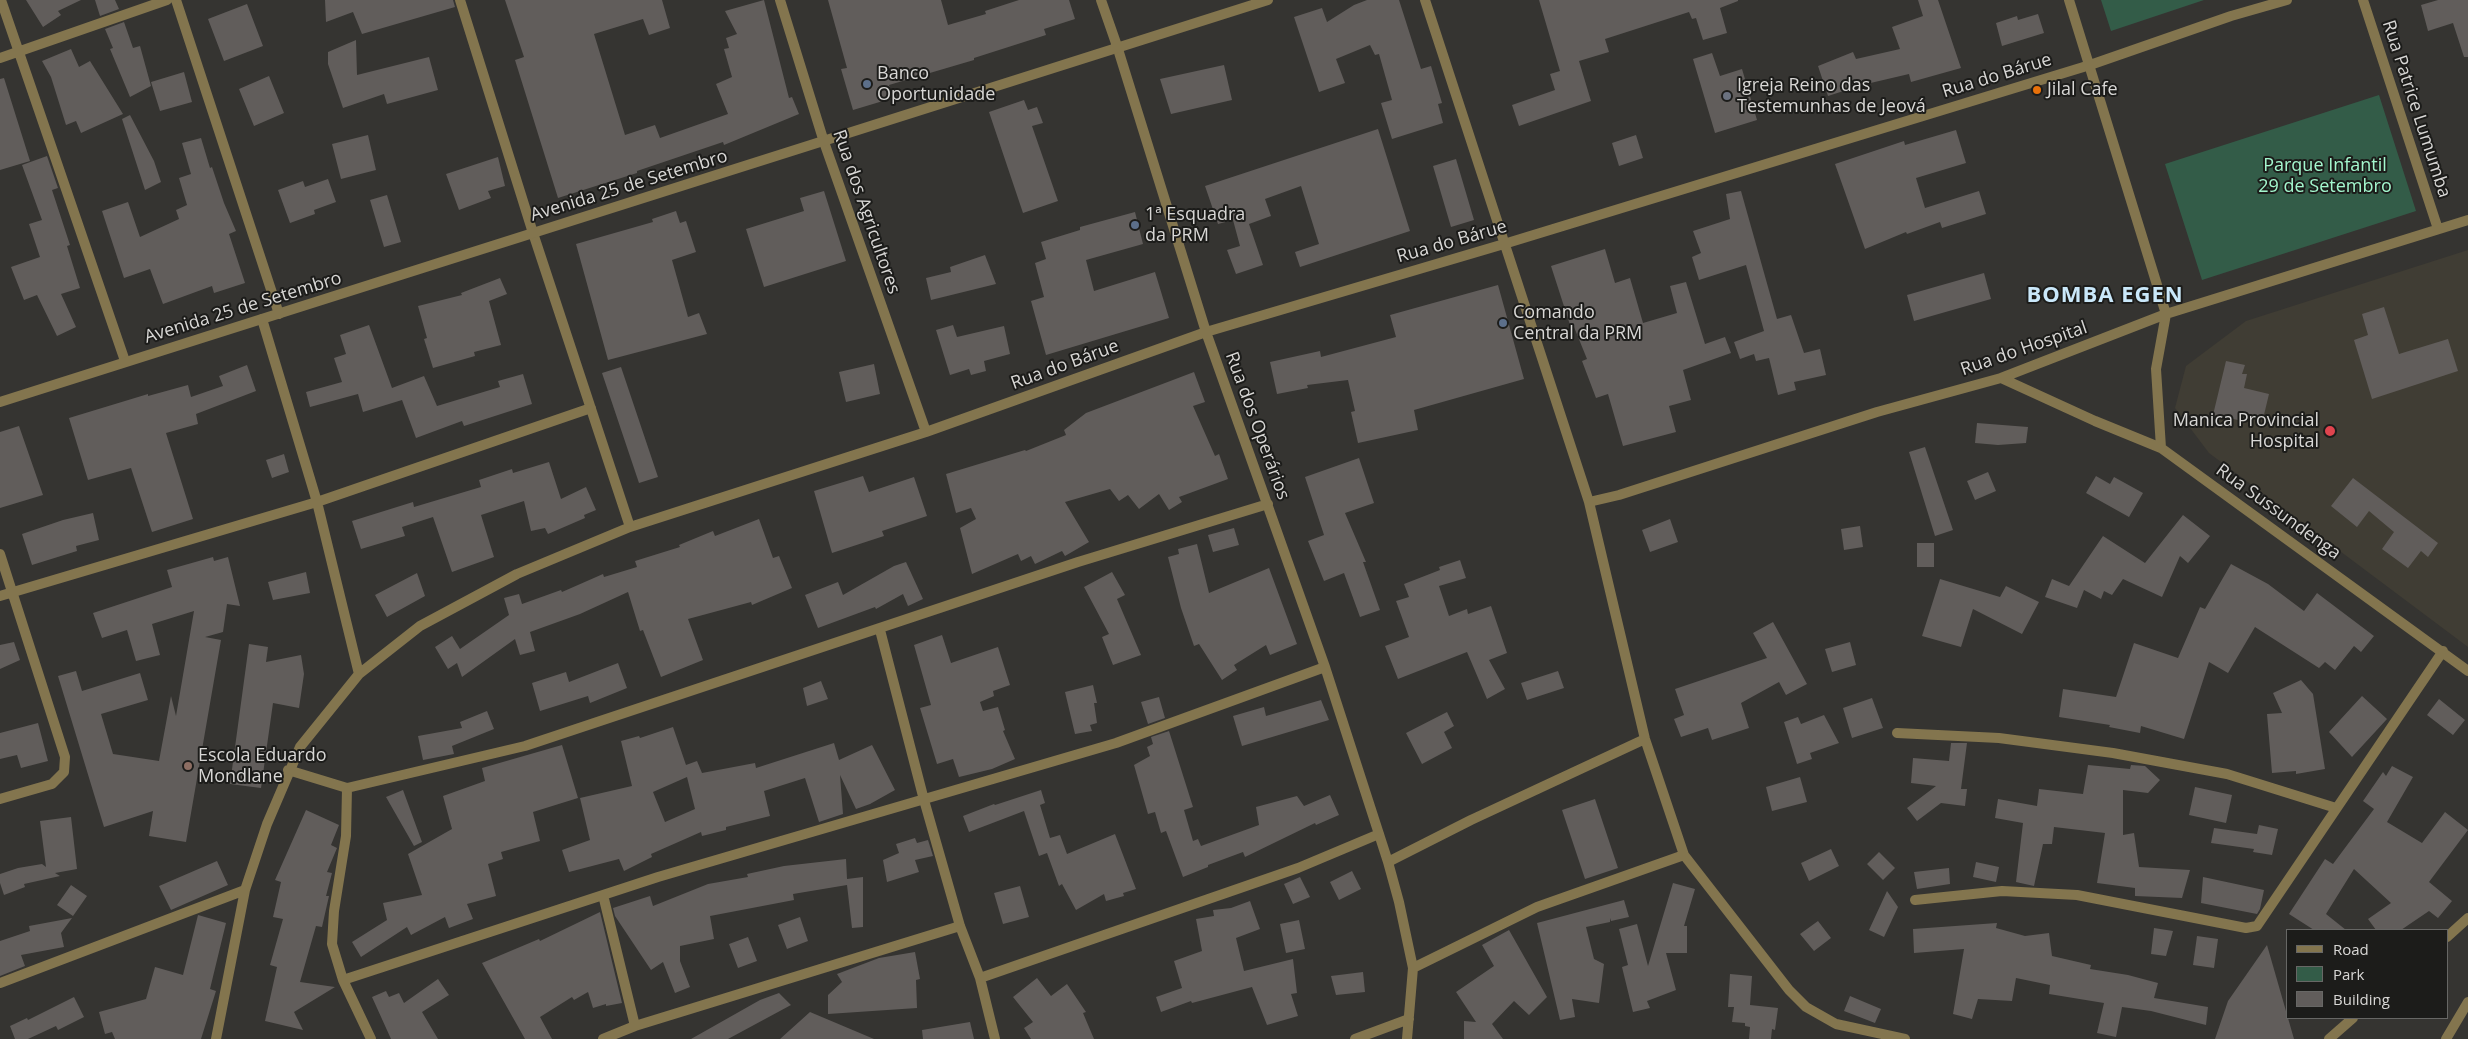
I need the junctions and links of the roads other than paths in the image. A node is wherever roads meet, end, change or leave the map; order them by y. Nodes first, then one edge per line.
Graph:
1 (1, 0) edge
2 (167, 0) edge
3 (176, 0) edge
4 (460, 0) edge
5 (780, 0) edge
6 (1102, 0) edge
7 (1268, 0) edge
8 (1425, 0) edge
9 (2069, 0) edge
10 (2287, 0) edge
11 (2363, 0) edge
12 (1117, 46) junction
13 (19, 51) junction
14 (0, 58) edge
15 (2090, 65) junction
16 (824, 142) junction
17 (2468, 220) edge
18 (2438, 229) junction
19 (533, 233) junction
20 (1504, 244) junction
21 (279, 314) junction
22 (2166, 314) junction
23 (262, 320) junction
24 (1206, 332) junction
25 (125, 361) junction
26 (2001, 378) junction
27 (0, 402) edge
28 (591, 408) junction
29 (926, 432) junction
30 (2161, 448) junction
31 (317, 502) junction
32 (1588, 502) junction
33 (1268, 504) junction
34 (630, 527) junction
35 (0, 554) edge
36 (12, 592) junction
37 (0, 596) edge
38 (880, 630) junction
39 (2443, 651) junction
40 (1325, 667) junction
41 (2468, 671) edge
42 (358, 674) junction
43 (1897, 733) dead end
44 (1645, 739) junction
45 (288, 770) junction
46 (347, 788) junction
47 (0, 799) edge
48 (924, 800) junction
49 (2336, 808) junction
50 (1379, 834) junction
51 (1684, 855) junction
52 (1388, 862) junction
53 (245, 890) junction
54 (603, 895) junction
55 (1915, 900) dead end
56 (2468, 918) edge
57 (960, 926) junction
58 (2448, 936) edge
59 (1413, 968) junction
60 (980, 978) junction
61 (343, 980) junction
62 (0, 983) edge
63 (2468, 1002) edge
64 (1409, 1019) junction
65 (2352, 1019) edge
66 (635, 1026) junction
67 (1881, 1037) edge
68 (216, 1039) edge
69 (371, 1039) edge
70 (603, 1039) edge
71 (995, 1039) edge
72 (1355, 1039) edge
73 (1407, 1039) edge
74 (1905, 1039) edge
75 (2328, 1039) edge
76 (2446, 1039) edge

1 - 13 street
2 - 13 street
3 - 21 street
4 - 19 street
5 - 16 street, Rua dos Agricultores
6 - 12 street, Rua dos Operários
7 - 12 street, Avenida 25 de Setembro
8 - 20 street
9 - 15 street
10 - 15 street, Rua do Bárue
11 - 18 street, Rua Patrice Lumumba
12 - 16 street, Avenida 25 de Setembro
12 - 24 street, Rua dos Operários
13 - 14 street
13 - 25 street
15 - 20 street, Rua do Bárue
15 - 22 street
16 - 19 street, Avenida 25 de Setembro
16 - 29 street, Rua dos Agricultores
17 - 18 street, Rua do Hospital
18 - 22 street, Rua do Hospital
19 - 21 street, Avenida 25 de Setembro
19 - 28 street
20 - 24 street, Rua do Bárue
20 - 32 street
21 - 23 street, Avenida 25 de Setembro
22 - 26 street, Rua do Hospital
22 - 30 street
23 - 25 street, Avenida 25 de Setembro
23 - 31 street
24 - 29 street, Rua do Bárue
24 - 33 street, Rua dos Operários
25 - 27 street, Avenida 25 de Setembro
26 - 30 street, Rua Sussundenga
26 - 32 street, Rua do Hospital
28 - 31 street
28 - 34 street
29 - 34 street, Rua do Bárue
30 - 39 street, Rua Sussundenga
31 - 36 street
31 - 42 street
32 - 44 street
33 - 38 street
33 - 40 street, Rua dos Operários
34 - 42 street, Rua do Bárue
35 - 36 street
36 - 37 street
36 - 47 street
38 - 46 street
38 - 48 street
39 - 41 street, Rua Sussundenga
39 - 49 street
40 - 48 street
40 - 50 street, Rua dos Operários
42 - 45 street, Rua do Bárue
43 - 49 street
44 - 51 street
44 - 52 street
45 - 46 street
45 - 53 street, Rua do Bárue
46 - 61 street
48 - 54 street
48 - 57 street
49 - 55 street
50 - 52 street, Rua dos Operários
50 - 60 street
51 - 59 street
51 - 67 street
52 - 59 street, Rua dos Operários
53 - 62 street
53 - 68 street, Rua do Bárue
54 - 61 street
54 - 66 street
56 - 58 street
57 - 60 street
57 - 66 street
59 - 64 street, Rua dos Operários
60 - 71 street
61 - 69 street
63 - 76 street
64 - 72 street
64 - 73 street, Rua dos Operários
65 - 75 street
66 - 70 street
67 - 74 street

